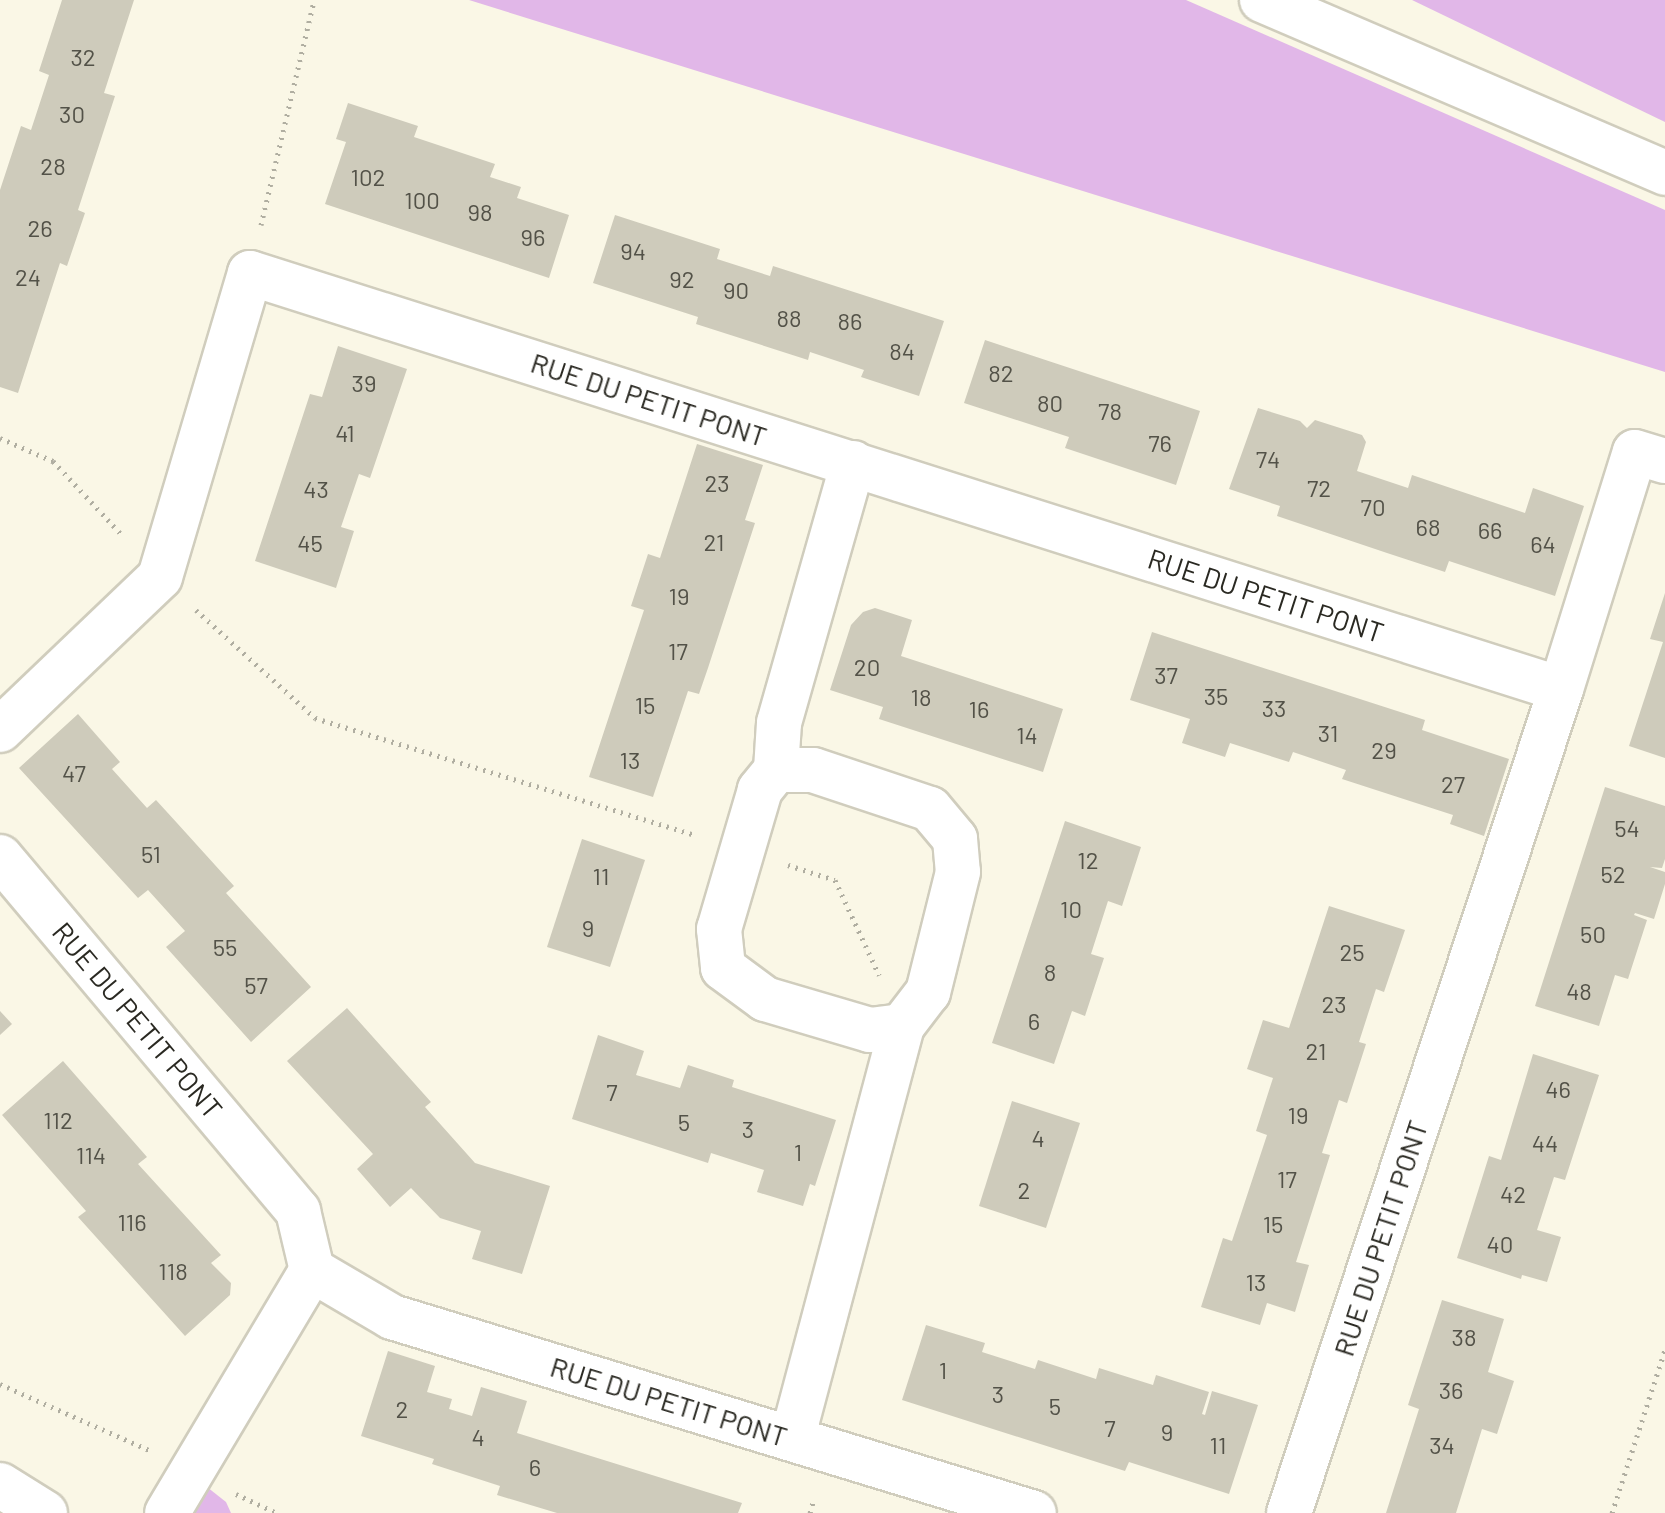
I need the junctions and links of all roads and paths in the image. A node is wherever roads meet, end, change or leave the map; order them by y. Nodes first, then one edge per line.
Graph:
1 (314, 0) edge
2 (1262, 0) edge
3 (1665, 173) edge
4 (250, 273) junction
5 (0, 438) edge
6 (1665, 461) edge
7 (853, 463) junction
8 (160, 577) junction
9 (1561, 689) junction
10 (0, 730) edge
11 (776, 770) junction
12 (741, 849) junction
13 (0, 857) edge
14 (902, 1026) junction
15 (312, 1270) junction
16 (1665, 1350) edge
17 (0, 1384) edge
18 (792, 1439) junction
19 (191, 1473) junction
20 (0, 1485) edge
21 (45, 1513) edge
22 (167, 1513) edge
23 (277, 1513) edge
24 (1034, 1513) edge
25 (1289, 1513) edge
26 (1612, 1513) edge

1 - 4 path
2 - 3 street
4 - 7 street, RUE DU PETIT PONT
4 - 8 street
5 - 8 path
6 - 9 street, RUE DU PETIT PONT
7 - 9 street, RUE DU PETIT PONT
7 - 11 street
8 - 10 street
8 - 12 path
9 - 25 street, RUE DU PETIT PONT
11 - 12 street
11 - 14 street
12 - 14 path
12 - 14 street
13 - 15 street, RUE DU PETIT PONT
14 - 18 street
15 - 18 street, RUE DU PETIT PONT
15 - 19 street
16 - 26 path
17 - 19 path
18 - 24 street, RUE DU PETIT PONT
19 - 22 street
19 - 23 path
20 - 21 street

